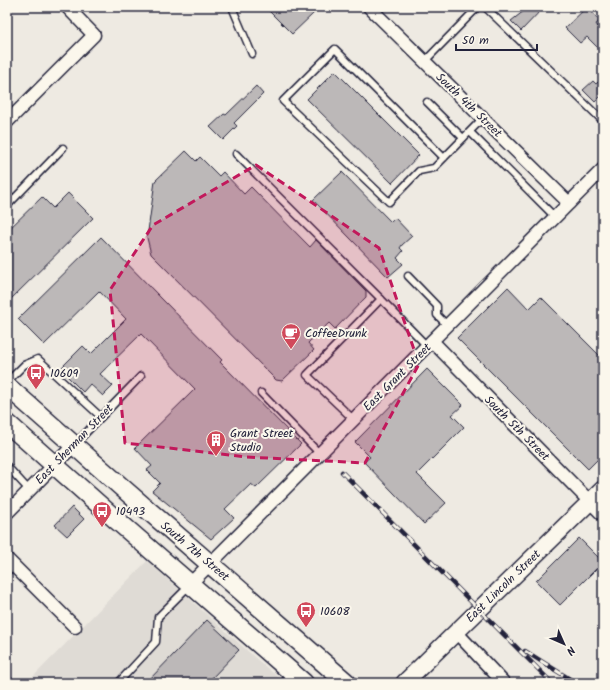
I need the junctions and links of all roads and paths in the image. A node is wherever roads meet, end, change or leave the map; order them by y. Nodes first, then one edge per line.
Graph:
1 (67, 7) edge
2 (232, 7) edge
3 (369, 7) edge
4 (484, 7) edge
5 (475, 10) dead end
6 (252, 54) dead end
7 (425, 62) junction
8 (427, 102) dead end
9 (483, 118) junction
10 (603, 121) edge
11 (7, 122) edge
12 (470, 132) junction
13 (463, 138) junction
14 (63, 148) dead end
15 (236, 154) dead end
16 (444, 158) junction
17 (603, 169) edge
18 (569, 203) junction
19 (7, 206) edge
20 (555, 217) junction
21 (408, 276) dead end
22 (381, 299) junction
23 (448, 326) junction
24 (430, 344) junction
25 (141, 376) dead end
26 (7, 382) edge
27 (7, 386) edge
28 (261, 394) dead end
29 (101, 417) junction
30 (354, 420) junction
31 (7, 423) edge
32 (74, 445) junction
33 (320, 454) junction
34 (54, 465) junction
35 (7, 466) edge
36 (603, 489) edge
37 (29, 490) junction
38 (590, 502) junction
39 (7, 513) edge
40 (603, 514) edge
41 (7, 559) edge
42 (210, 564) junction
43 (190, 584) junction
44 (75, 627) dead end
45 (456, 632) junction
46 (118, 683) edge
47 (304, 683) edge
48 (347, 683) edge
49 (404, 683) edge
50 (504, 683) edge

1 - 11 street
2 - 6 lane
3 - 7 street, South 4th Street
4 - 10 lane
5 - 7 lane
7 - 9 street, South 4th Street
8 - 13 lane
9 - 12 lane
9 - 18 street, South 4th Street
12 - 13 lane
12 - 20 lane
13 - 16 lane
14 - 19 lane
15 - 22 lane
16 - 16 lane
17 - 18 street, East Grant Street
18 - 20 street, East Grant Street
20 - 23 street, East Grant Street
21 - 23 lane
22 - 24 lane
22 - 30 lane
23 - 24 street, East Grant Street
24 - 30 street, East Grant Street
24 - 38 street, South 5th Street
25 - 29 lane, East Sherman Street
26 - 29 lane
27 - 32 main road, South 7th Street
28 - 33 lane
29 - 32 lane, East Sherman Street
30 - 33 street, East Grant Street
31 - 34 main road
32 - 34 street, East Sherman Street
32 - 42 main road, South 7th Street
33 - 42 street, East Grant Street
34 - 37 street, East Sherman Street
34 - 43 main road
35 - 37 lane
36 - 38 main road, East Lincoln Street
37 - 39 street, East Sherman Street
38 - 40 street, South 5th Street
38 - 45 main road, East Lincoln Street
41 - 44 street
42 - 43 street, East Grant Street
42 - 48 main road, South 7th Street
43 - 46 lane
43 - 47 main road
45 - 49 main road, East Lincoln Street
45 - 50 street

